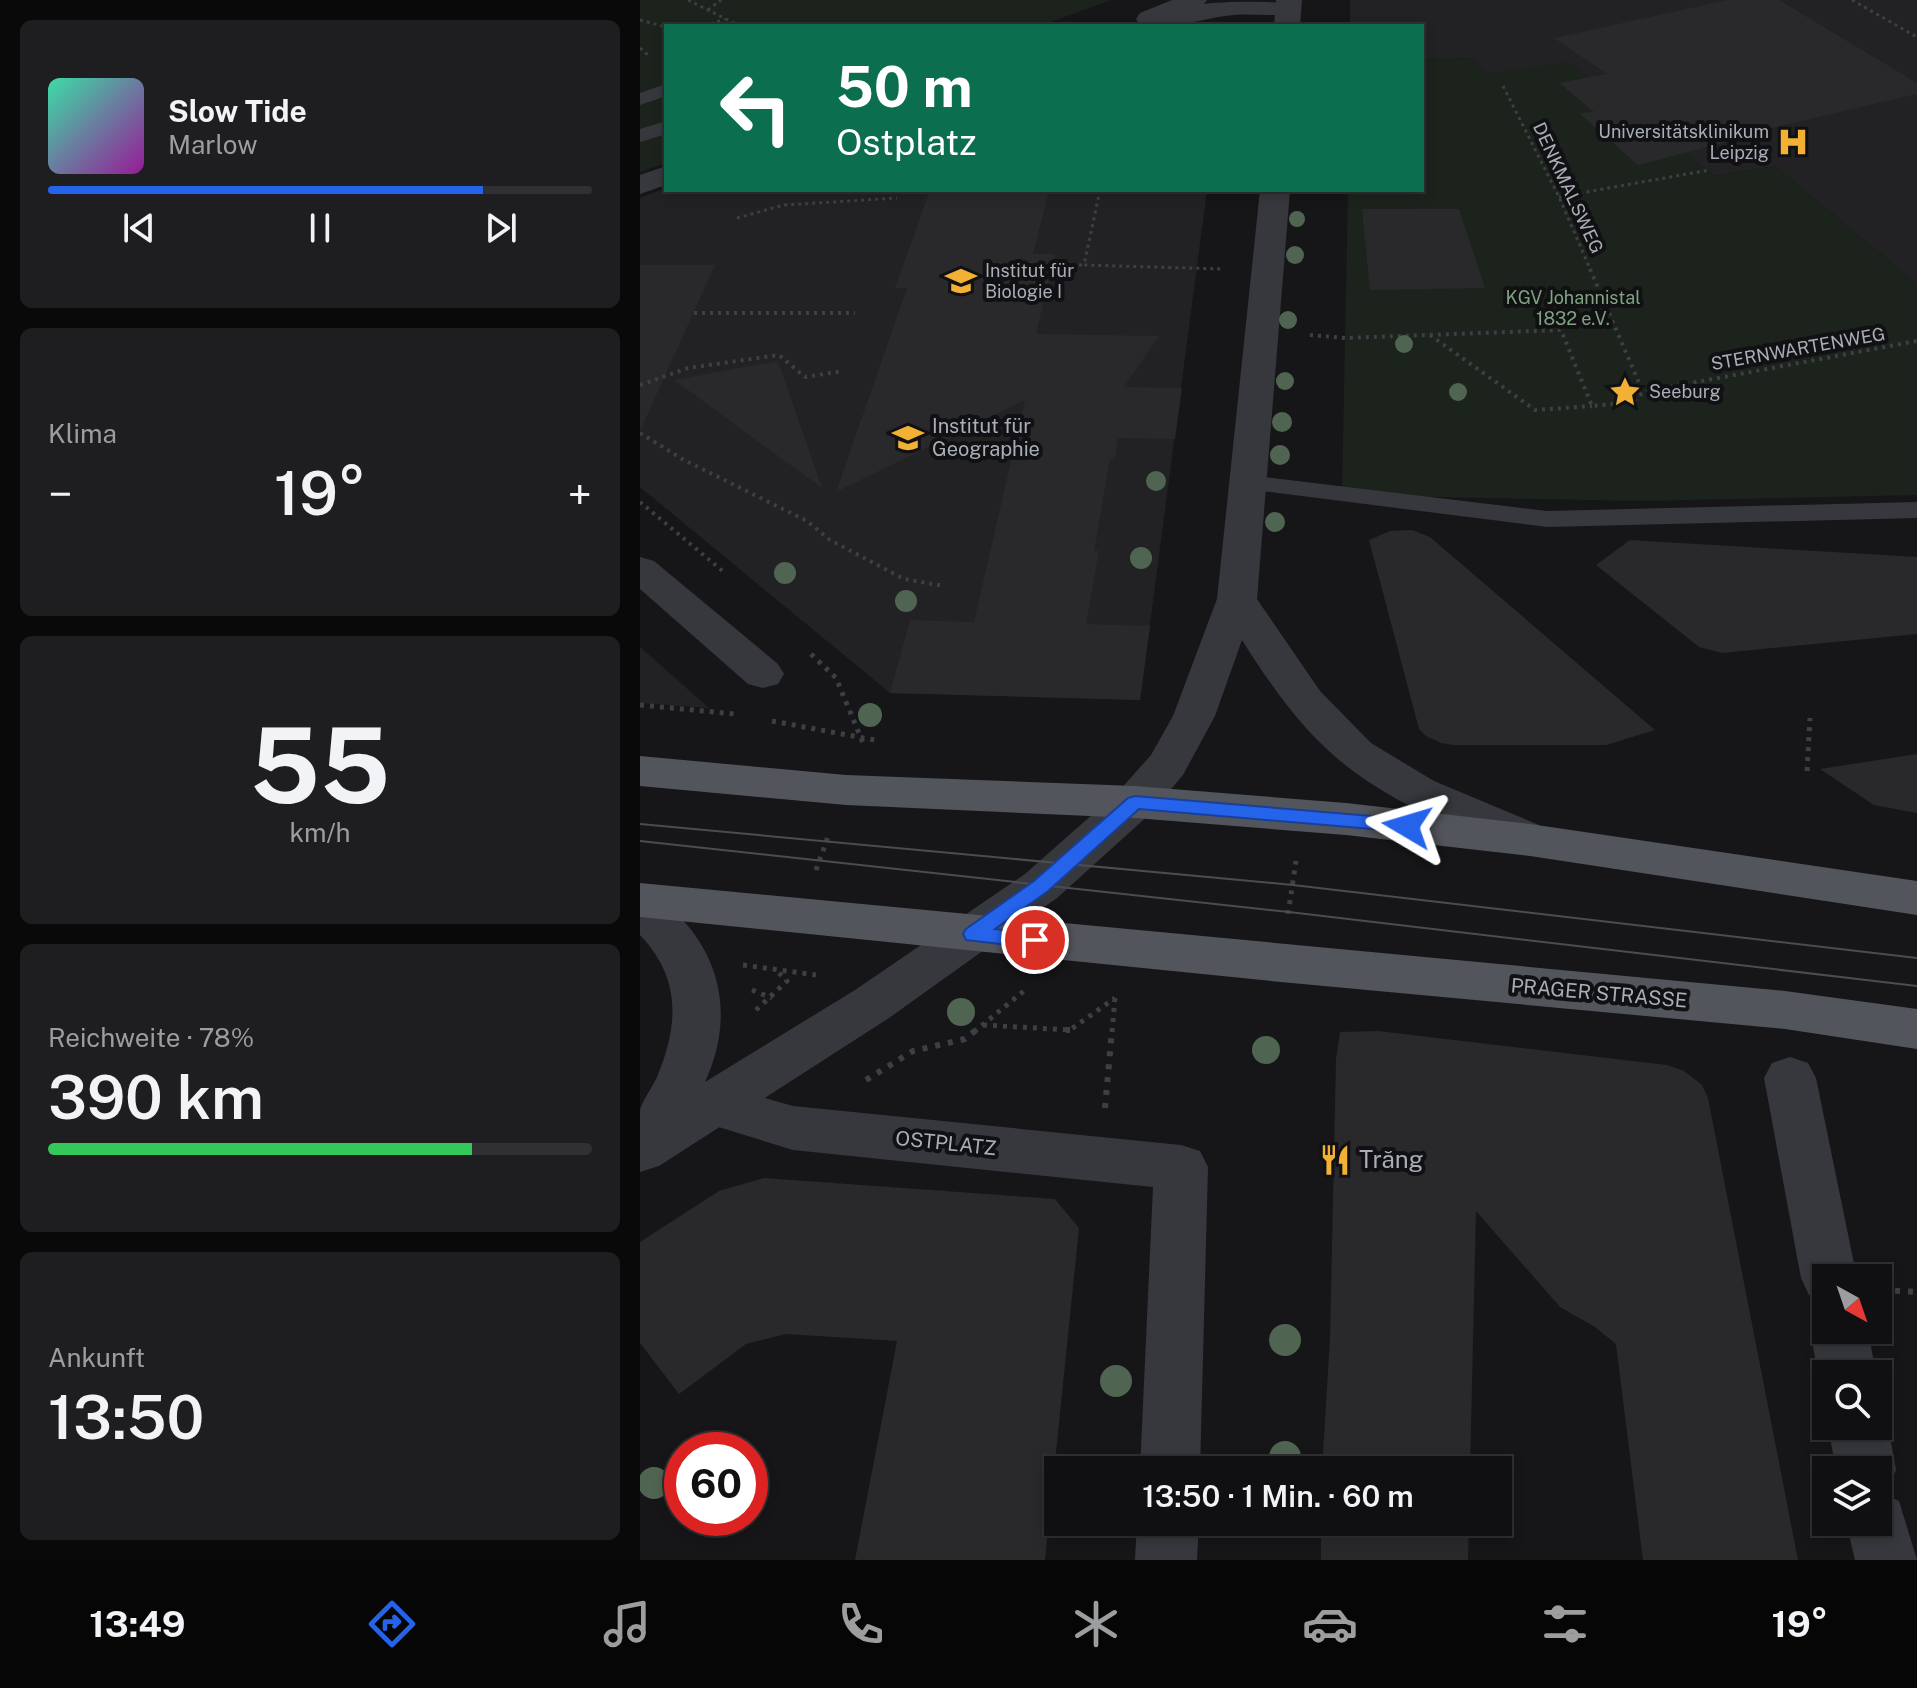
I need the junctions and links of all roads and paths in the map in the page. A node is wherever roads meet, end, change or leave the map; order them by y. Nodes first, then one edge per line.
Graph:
1 (688, 0) edge
2 (721, 0) edge
3 (1194, 0) edge
4 (1852, 0) edge
5 (708, 10) junction
6 (1288, 11) edge
7 (726, 19) junction
8 (1149, 19) junction
9 (640, 20) edge
10 (710, 24) edge
11 (736, 24) edge
12 (1129, 24) edge
13 (664, 26) edge
14 (1917, 37) edge
15 (1503, 86) dead end
16 (664, 91) edge
17 (640, 99) edge
18 (664, 128) edge
19 (640, 136) edge
20 (1709, 170) dead end
21 (664, 176) edge
22 (640, 185) edge
23 (1100, 192) edge
24 (1275, 192) edge
25 (1559, 197) junction
26 (897, 198) dead end
27 (737, 218) dead end
28 (1030, 264) dead end
29 (1084, 265) junction
30 (1267, 270) junction
31 (694, 313) dead end
32 (855, 313) dead end
33 (1260, 330) junction
34 (1429, 334) junction
35 (1917, 341) edge
36 (843, 371) dead end
37 (640, 385) edge
38 (1643, 392) junction
39 (1592, 406) junction
40 (640, 433) edge
41 (1248, 483) junction
42 (1917, 510) edge
43 (640, 569) edge
44 (944, 586) dead end
45 (1237, 599) junction
46 (763, 674) dead end
47 (640, 705) edge
48 (745, 716) dead end
49 (759, 718) dead end
50 (1810, 718) dead end
51 (640, 771) edge
52 (1807, 771) dead end
53 (846, 790) junction
54 (1135, 802) junction
55 (1530, 840) junction
56 (1297, 852) dead end
57 (1917, 898) edge
58 (640, 902) edge
59 (798, 916) junction
60 (973, 934) junction
61 (1284, 943) junction
62 (732, 963) dead end
63 (778, 972) junction
64 (822, 975) dead end
65 (747, 989) dead end
66 (1026, 989) dead end
67 (779, 1001) dead end
68 (983, 1025) junction
69 (1917, 1029) edge
70 (1790, 1078) dead end
71 (861, 1084) dead end
72 (714, 1105) junction
73 (1104, 1115) dead end
74 (644, 1148) edge
75 (1826, 1264) edge
76 (1892, 1291) edge
77 (1917, 1292) edge
78 (1171, 1456) edge
79 (1167, 1536) edge
80 (1880, 1536) edge
81 (1166, 1560) edge
82 (1886, 1560) edge

1 - 5 path
2 - 5 path
3 - 8 street
4 - 14 path
5 - 7 path
6 - 8 street
7 - 10 path
7 - 11 path
8 - 12 street
9 - 13 path
15 - 25 path, DENKMALSWEG
16 - 17 lane
18 - 19 lane
20 - 25 path
21 - 22 street
23 - 29 path
24 - 30 street
25 - 38 path, DENKMALSWEG
26 - 27 path
28 - 29 path
29 - 30 path
30 - 33 street
31 - 32 path
33 - 34 path
33 - 41 street
34 - 39 path, STERNWARTENWEG
34 - 39 path
35 - 38 path, STERNWARTENWEG
36 - 37 path
38 - 39 path, STERNWARTENWEG
40 - 44 path
41 - 42 lane
41 - 45 street
43 - 46 street
45 - 54 street
45 - 55 street
47 - 48 path
49 - 53 path
50 - 52 path
51 - 53 main road
53 - 54 main road
53 - 59 path
54 - 55 main road
54 - 60 street
55 - 57 main road
56 - 61 path
58 - 59 main road
58 - 74 street
59 - 60 main road
59 - 63 path
60 - 61 main road
60 - 72 street
61 - 69 main road, PRAGER STRASSE
62 - 63 path
63 - 64 path
65 - 67 path
66 - 68 path
68 - 71 path
68 - 73 path
70 - 75 street
72 - 74 street
72 - 78 street, OSTPLATZ
76 - 77 path
79 - 81 street
80 - 82 street

